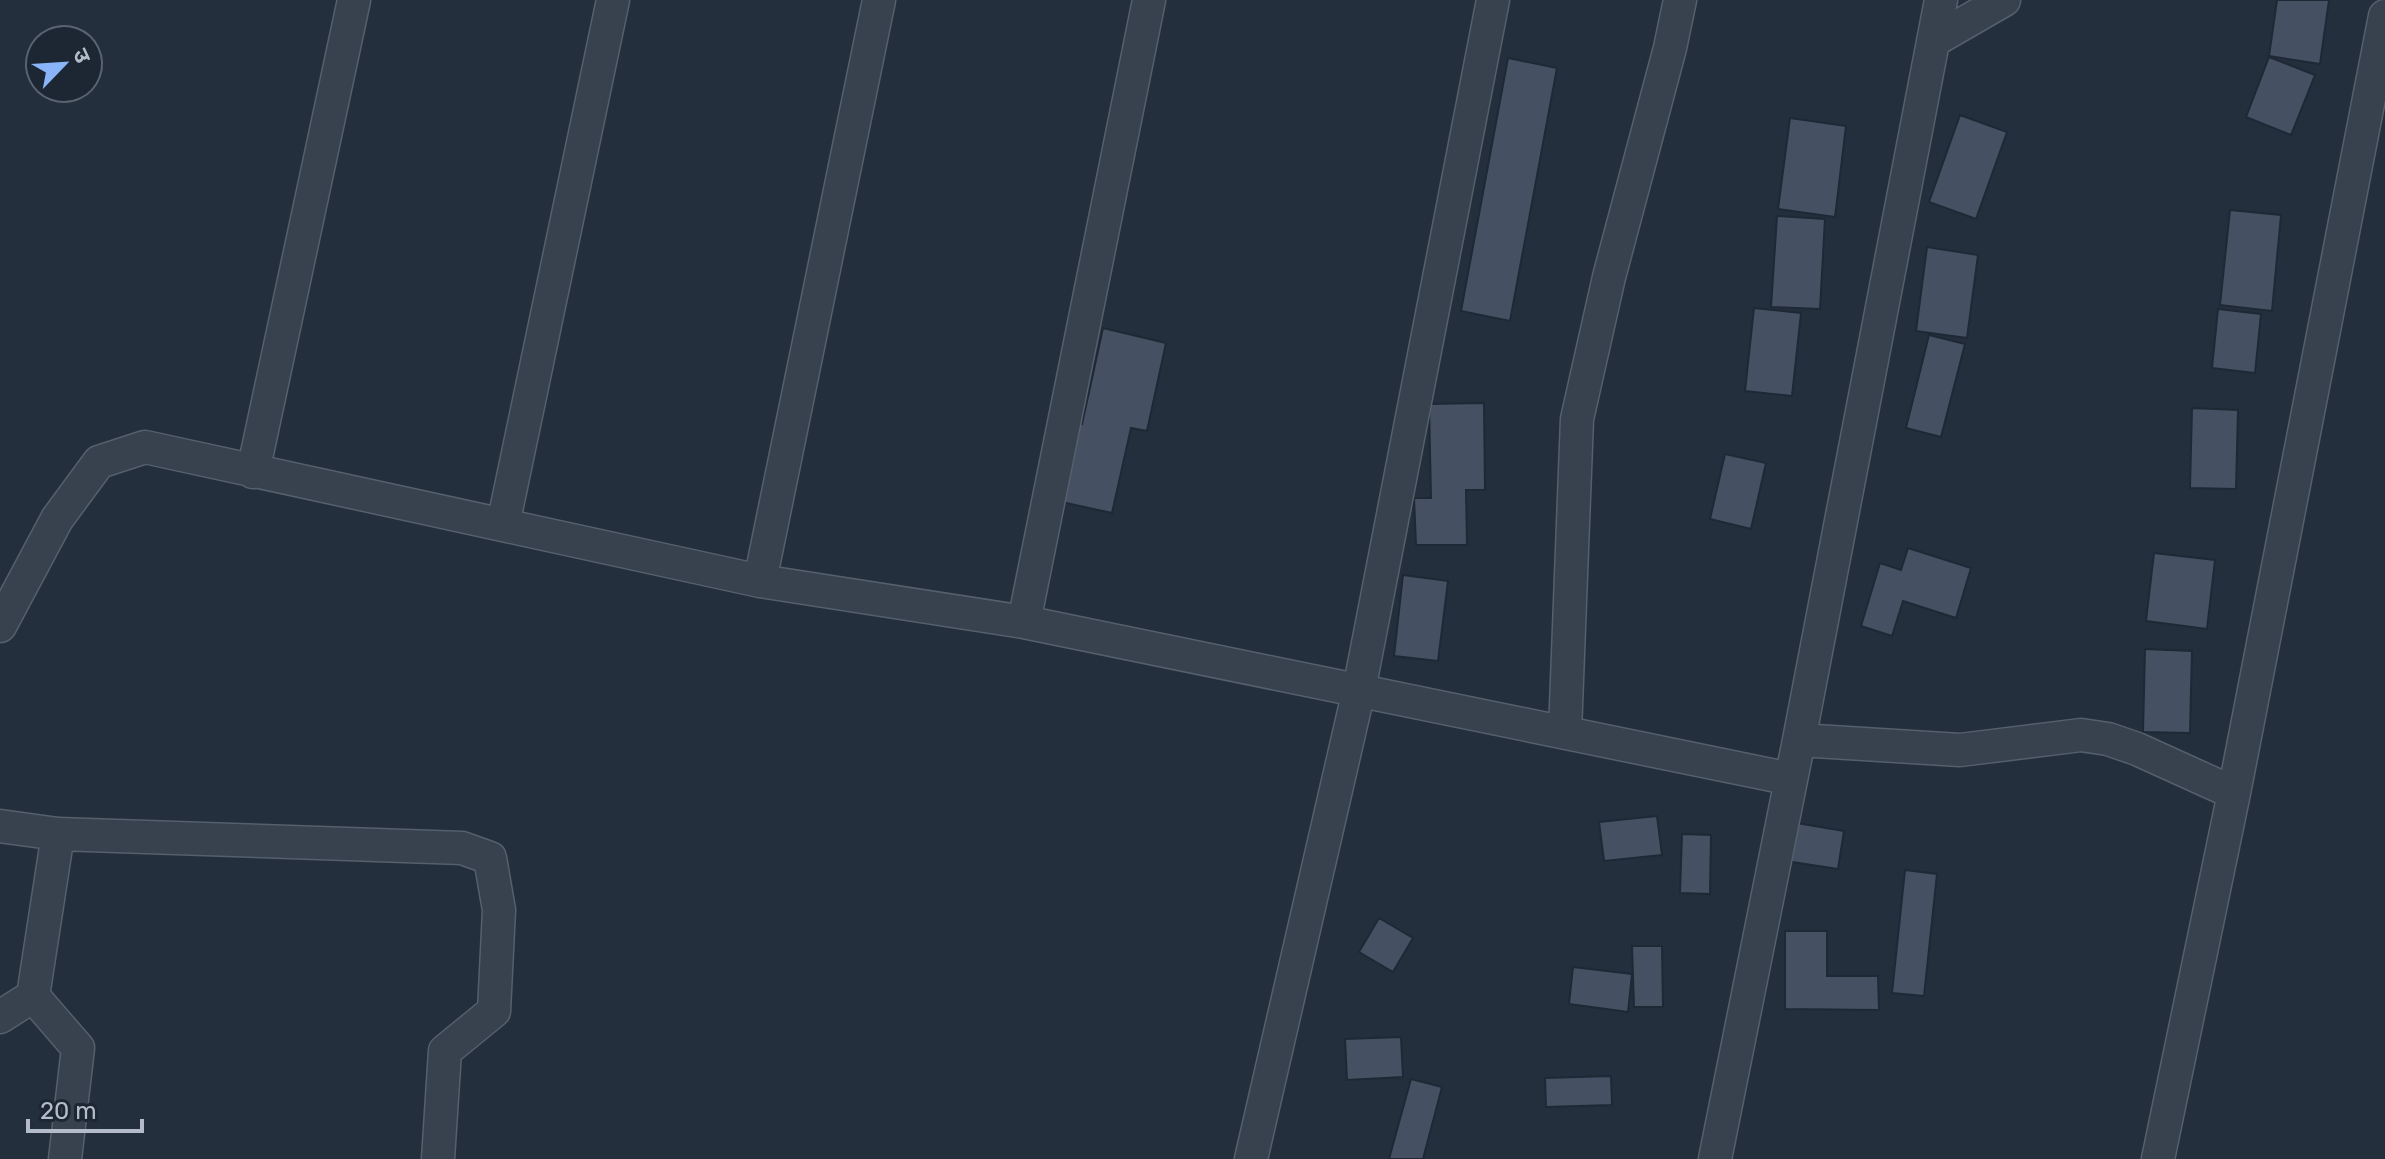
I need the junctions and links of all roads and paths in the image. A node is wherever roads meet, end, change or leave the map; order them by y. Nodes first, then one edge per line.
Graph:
1 (354, 0) edge
2 (613, 0) edge
3 (879, 0) edge
4 (1149, 0) edge
5 (1493, 0) edge
6 (1680, 0) edge
7 (1941, 0) edge
8 (2004, 0) edge
9 (2385, 16) edge
10 (1933, 41) junction
11 (253, 472) junction
12 (503, 525) junction
13 (760, 581) junction
14 (1024, 622) junction
15 (0, 626) edge
16 (1359, 690) junction
17 (1565, 732) junction
18 (1799, 740) junction
19 (1791, 779) junction
20 (2234, 793) junction
21 (0, 826) edge
22 (58, 834) junction
23 (33, 996) junction
24 (0, 1017) edge
25 (65, 1159) edge
26 (438, 1159) edge
27 (1251, 1159) edge
28 (1715, 1159) edge
29 (2158, 1159) edge

1 - 11 street
2 - 12 street
3 - 13 street
4 - 14 street
5 - 16 street
6 - 17 street
7 - 10 street
8 - 10 street
9 - 20 street
10 - 18 street
11 - 12 street
11 - 15 street
12 - 13 street
13 - 14 street
14 - 16 street
16 - 17 street
16 - 27 street
17 - 19 street
18 - 19 street
18 - 20 street
19 - 28 street
20 - 29 street
21 - 22 street
22 - 23 street
22 - 26 street
23 - 24 street
23 - 25 street

